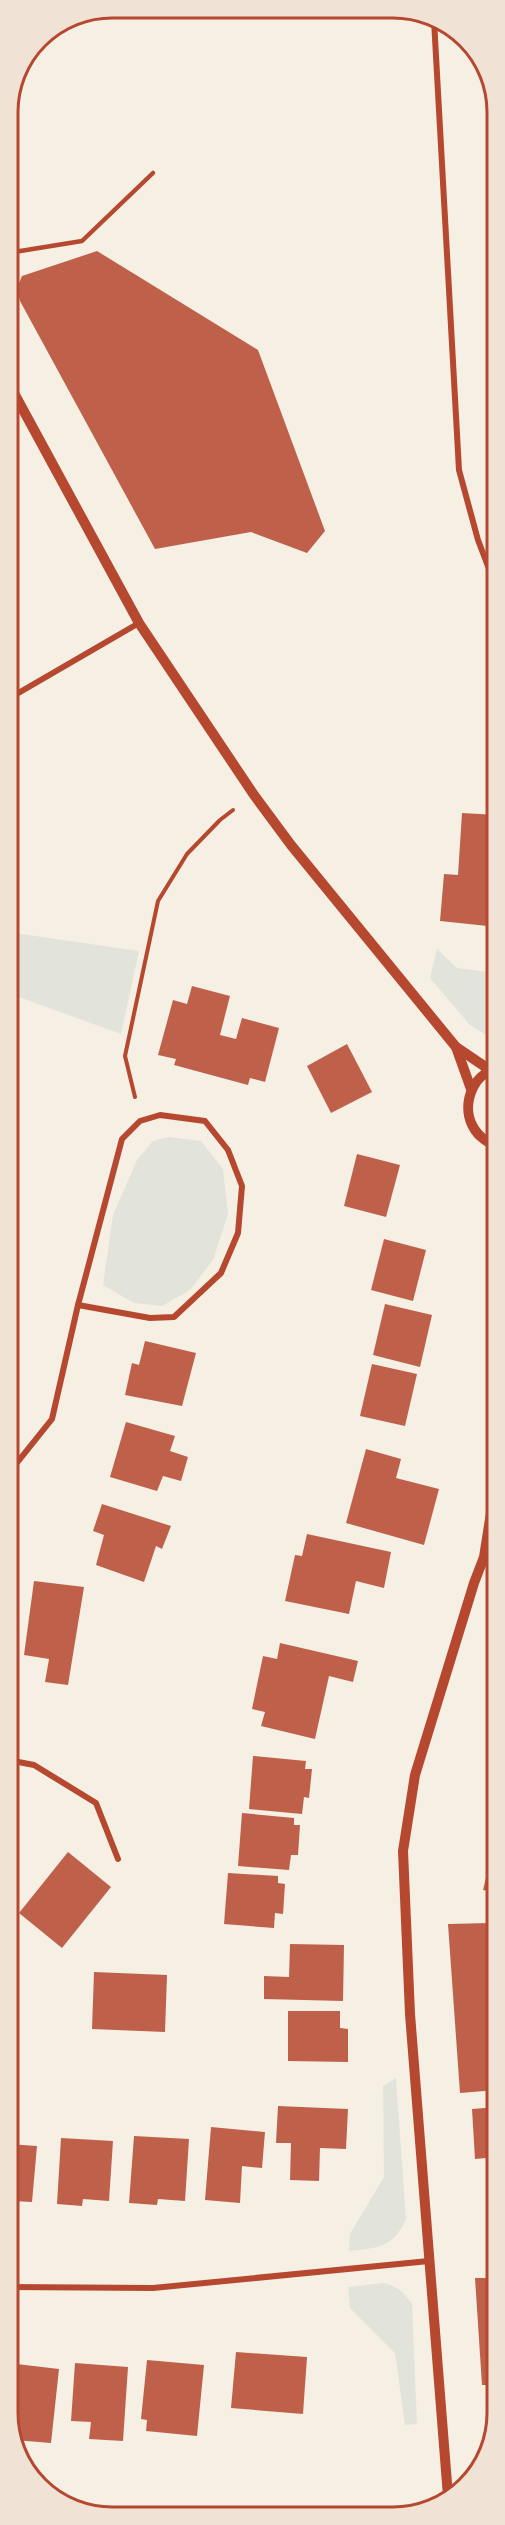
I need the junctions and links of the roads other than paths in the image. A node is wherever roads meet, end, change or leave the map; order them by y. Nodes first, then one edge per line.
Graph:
1 (434, 28) edge
2 (153, 173) dead end
3 (18, 251) edge
4 (18, 400) edge
5 (487, 564) edge
6 (139, 623) junction
7 (18, 693) edge
8 (456, 1047) junction
9 (487, 1065) edge
10 (487, 1073) edge
11 (471, 1089) junction
12 (487, 1142) edge
13 (78, 1305) junction
14 (18, 1462) edge
15 (487, 1538) edge
16 (18, 1763) edge
17 (118, 1859) dead end
18 (429, 2261) junction
19 (18, 2287) edge
20 (447, 2490) edge

1 - 5 street
2 - 3 lane
4 - 6 street
6 - 7 street
6 - 8 street
8 - 9 street
8 - 11 street
10 - 11 street
11 - 12 street
13 - 13 street
13 - 14 street
15 - 18 street
16 - 17 street
18 - 19 street
18 - 20 street

